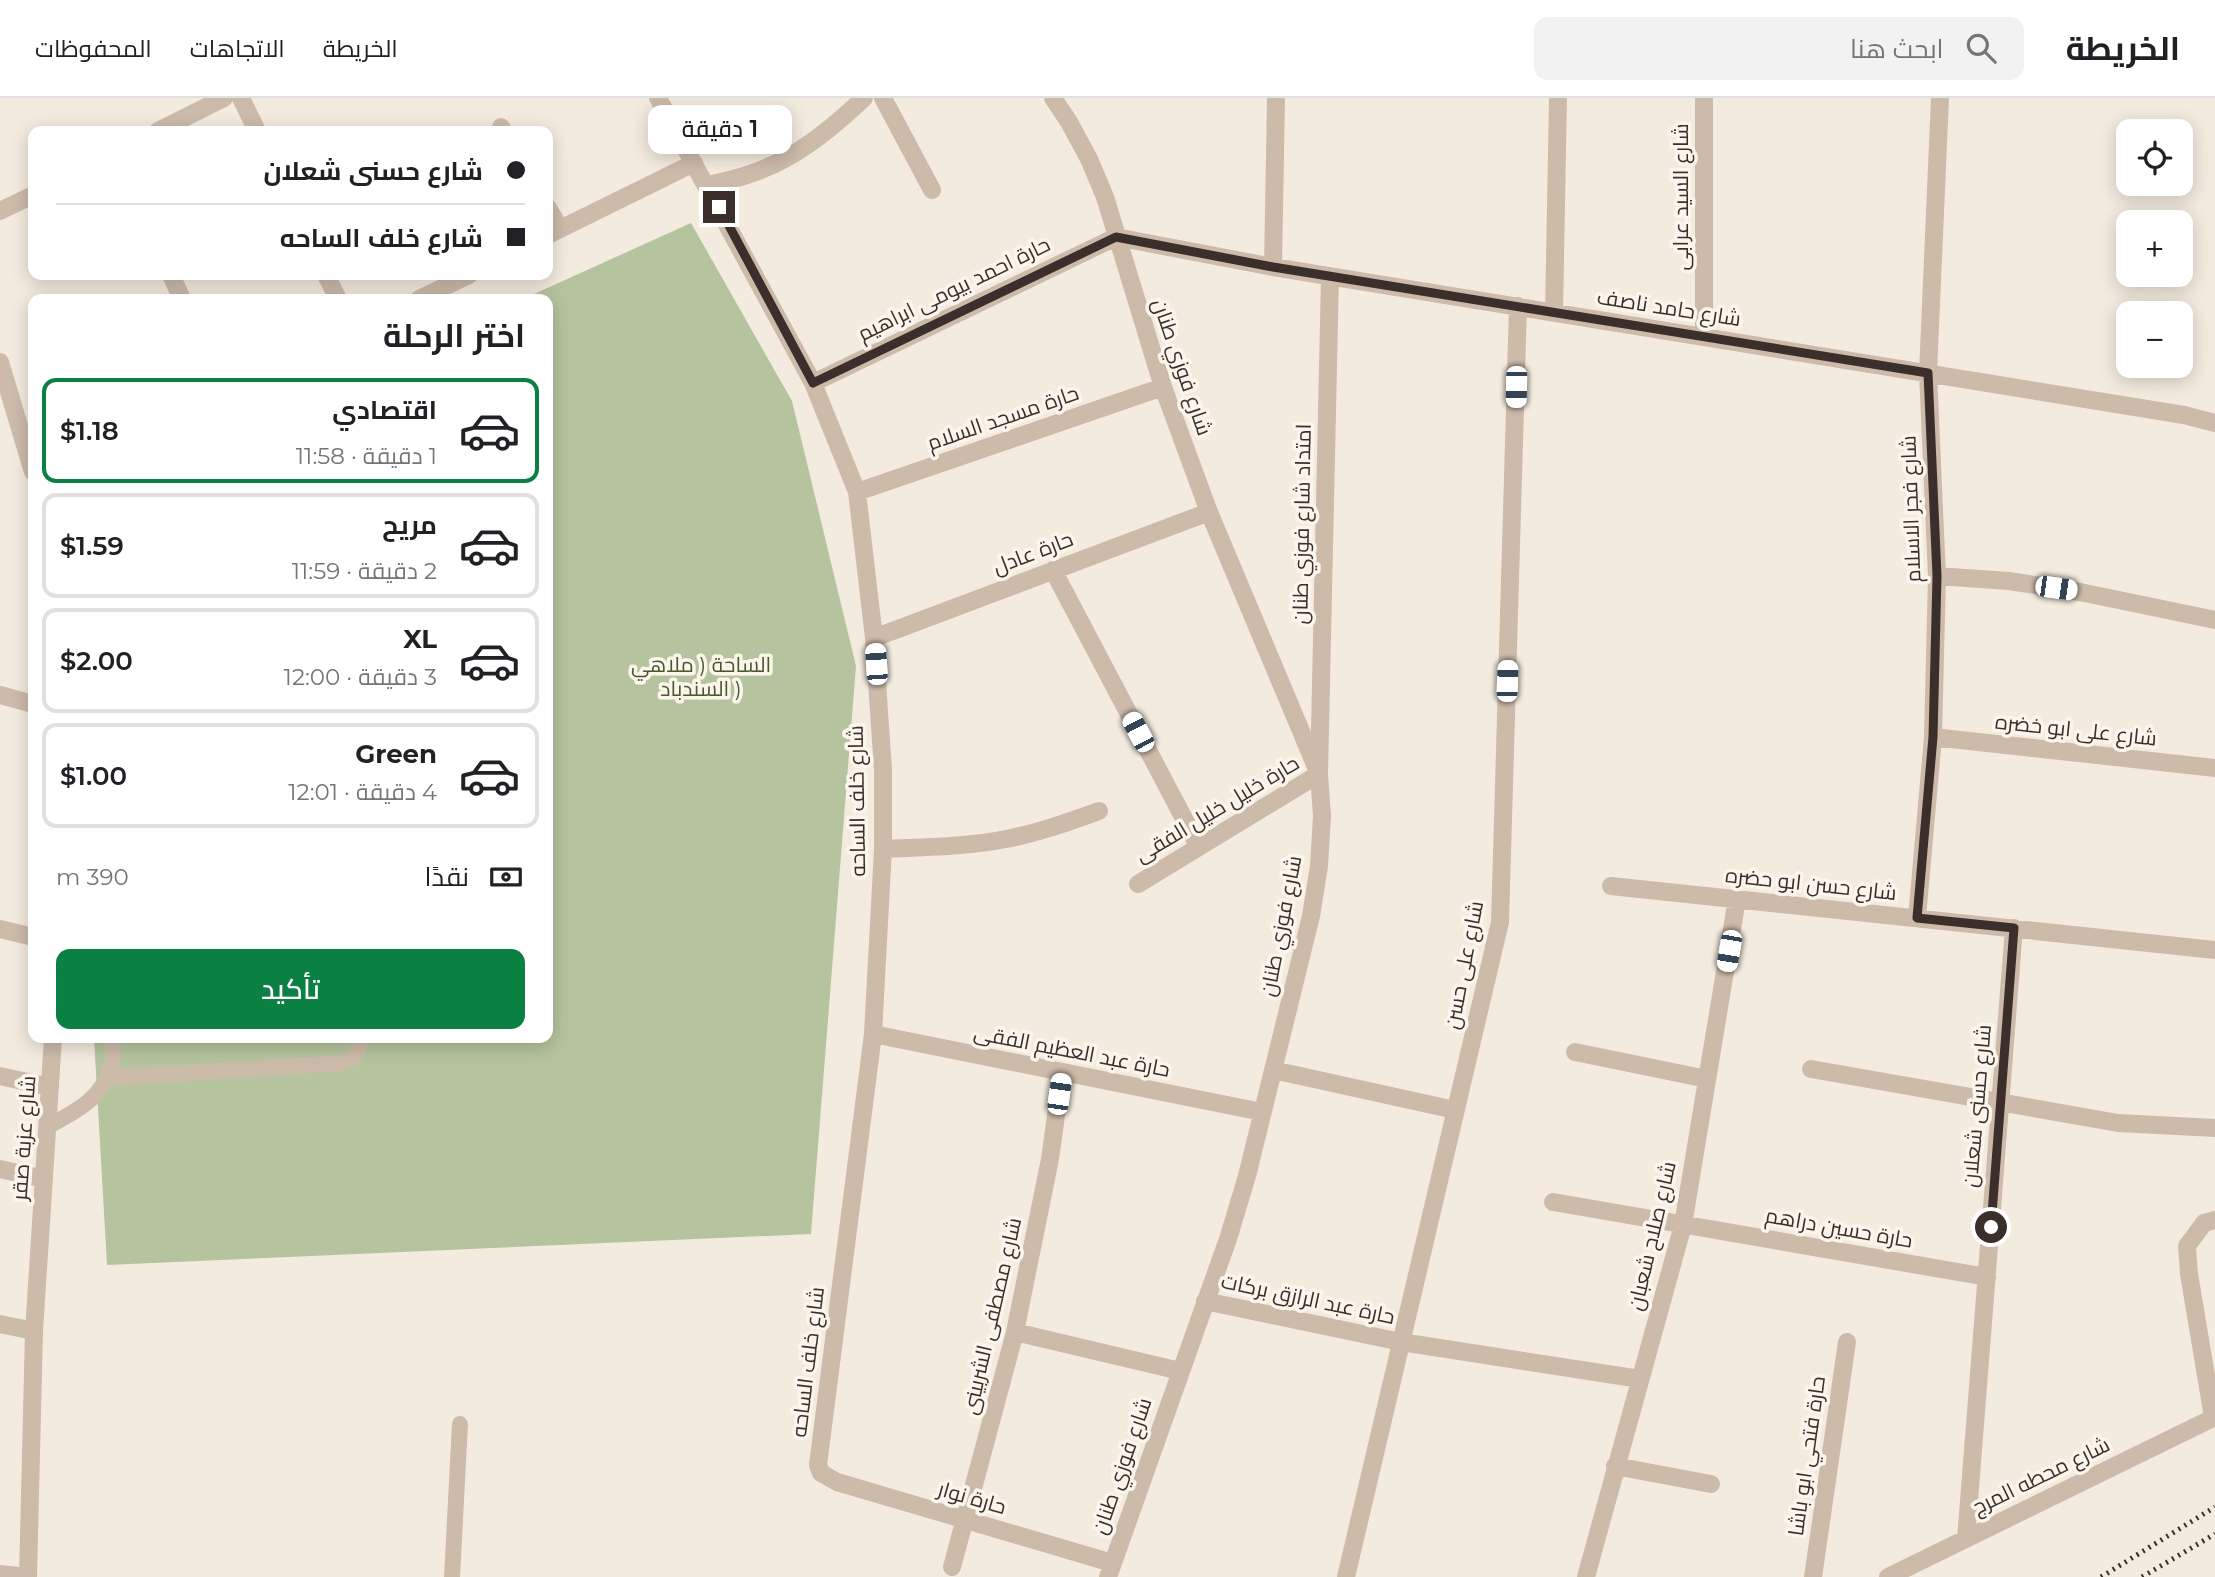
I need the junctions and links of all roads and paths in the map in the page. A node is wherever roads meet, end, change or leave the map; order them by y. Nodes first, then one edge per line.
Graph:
1 (224, 98) edge
2 (241, 98) edge
3 (658, 98) edge
4 (864, 98) edge
5 (883, 98) edge
6 (1053, 98) edge
7 (1276, 98) edge
8 (1558, 98) edge
9 (1704, 98) edge
10 (1940, 98) edge
11 (169, 126) edge
12 (255, 126) edge
13 (694, 163) junction
14 (707, 185) junction
15 (932, 190) dead end
16 (28, 197) edge
17 (0, 211) edge
18 (554, 232) edge
19 (1116, 237) junction
20 (1273, 267) junction
21 (1330, 276) junction
22 (459, 280) edge
23 (429, 294) edge
24 (1518, 306) junction
25 (1554, 313) junction
26 (1704, 337) junction
27 (0, 362) edge
28 (1928, 373) junction
29 (813, 383) junction
30 (1163, 387) junction
31 (2215, 424) edge
32 (28, 455) edge
33 (857, 492) junction
34 (1209, 512) junction
35 (1053, 570) junction
36 (1937, 576) junction
37 (2215, 620) edge
38 (874, 638) junction
39 (0, 695) edge
40 (28, 703) edge
41 (1933, 737) junction
42 (2215, 768) edge
43 (1319, 774) junction
44 (1099, 811) dead end
45 (1199, 847) junction
46 (883, 849) junction
47 (1138, 884) dead end
48 (1611, 886) dead end
49 (1737, 899) junction
50 (1917, 918) junction
51 (2014, 928) junction
52 (0, 929) edge
53 (28, 936) edge
54 (2215, 950) edge
55 (873, 1034) junction
56 (53, 1043) edge
57 (113, 1043) edge
58 (360, 1043) edge
59 (1575, 1052) dead end
60 (1811, 1069) dead end
61 (1273, 1070) junction
62 (1062, 1072) junction
63 (0, 1076) edge
64 (107, 1079) junction
65 (1707, 1079) junction
66 (50, 1087) junction
67 (2000, 1103) junction
68 (1455, 1110) junction
69 (1262, 1112) junction
70 (47, 1127) junction
71 (2215, 1128) edge
72 (0, 1169) edge
73 (44, 1179) junction
74 (1553, 1202) dead end
75 (2215, 1220) edge
76 (1683, 1224) junction
77 (1987, 1277) junction
78 (1205, 1301) junction
79 (0, 1324) edge
80 (34, 1331) junction
81 (1015, 1332) junction
82 (1401, 1342) junction
83 (1847, 1342) dead end
84 (1180, 1371) junction
85 (1640, 1379) junction
86 (2214, 1417) edge
87 (460, 1424) dead end
88 (1615, 1466) junction
89 (821, 1473) joint
90 (1711, 1484) dead end
91 (965, 1520) junction
92 (1966, 1539) junction
93 (952, 1567) dead end
94 (1110, 1570) edge
95 (0, 1574) edge
96 (28, 1577) edge
97 (452, 1577) edge
98 (1346, 1577) edge
99 (1586, 1577) edge
100 (1813, 1577) edge
101 (1888, 1577) edge

1 - 11 street
2 - 12 street
3 - 13 street, شارع خلف الساحه
4 - 14 street
5 - 15 street
6 - 19 street, شارع فوزي طنان
7 - 20 street
8 - 25 street
9 - 26 street, شارع السيد عرابى
10 - 28 street, شارع فجر الاسلام
13 - 14 street, شارع خلف الساحه
13 - 18 street
14 - 29 street, شارع خلف الساحه
16 - 17 street
19 - 20 street, شارع حامد ناصف
19 - 29 street, حارة احمد بيومى ابراهيم
19 - 30 street, شارع فوزي طنان
20 - 21 street, شارع حامد ناصف
21 - 24 street, شارع حامد ناصف
21 - 43 street, امتداد شارع فوزي طنان
22 - 23 street
24 - 25 street, شارع حامد ناصف
24 - 68 street, شارع على حسن
25 - 26 street, شارع حامد ناصف
26 - 28 street, شارع حامد ناصف
27 - 32 street
28 - 31 street, شارع حامد ناصف
28 - 36 street, شارع فجر الاسلام
29 - 33 street, شارع خلف الساحه
30 - 33 street, حارة مسجد السلام
30 - 34 street, شارع فوزي طنان
33 - 38 street, شارع خلف الساحه
34 - 35 street, حارة عادل
34 - 43 street, شارع فوزي طنان
35 - 38 street, حارة عادل
35 - 45 street
36 - 37 street
36 - 41 street, شارع فجر الاسلام
38 - 46 street, شارع خلف الساحه
39 - 40 street
41 - 42 street, شارع على ابو خضره
41 - 50 street, شارع فجر الاسلام
43 - 45 street, حارة خليل خليل الفقى
43 - 61 street, شارع فوزي طنان
44 - 46 street
45 - 47 street, حارة خليل خليل الفقى
46 - 55 street, شارع خلف الساحه
48 - 49 street, شارع حسن ابو حضره
49 - 50 street, شارع حسن ابو حضره
49 - 65 street, شارع صلاح شعبان
50 - 51 street, شارع حسن ابو حضره
51 - 54 street, شارع حسن ابو حضره
51 - 67 street, شارع حسنى شعلان
52 - 53 street
55 - 62 street, حارة عبد العظيم الفقى
55 - 89 street, شارع خلف الساحه
56 - 66 street, شارع عزبة صقر
57 - 64 lane
58 - 64 lane
59 - 65 street
60 - 67 street
61 - 68 street
61 - 69 street, شارع فوزي طنان
62 - 69 street, حارة عبد العظيم الفقى
62 - 81 street, شارع مصطفى الشربينى
63 - 66 street
64 - 70 lane
65 - 76 street, شارع صلاح شعبان
66 - 70 street, شارع عزبة صقر
67 - 71 street
67 - 77 street, شارع حسنى شعلان
68 - 82 street, شارع على حسن
69 - 78 street, شارع فوزي طنان
70 - 73 street, شارع عزبة صقر
72 - 73 street
73 - 80 street, شارع عزبة صقر
74 - 76 street
75 - 86 street
76 - 77 street, حارة حسين دراهم
76 - 85 street, شارع صلاح شعبان
77 - 92 street, شارع حسنى شعلان
78 - 82 street, حارة عبد الرازق بركات
78 - 84 street, شارع فوزي طنان
79 - 80 street
80 - 96 street, شارع عزبة صقر
81 - 84 street
81 - 91 street, شارع مصطفى الشربينى
82 - 85 street, حارة عبد الرازق بركات
82 - 98 street, شارع على حسن
83 - 100 street, حارة فتحي ابو باشا
84 - 94 street, شارع فوزي طنان
85 - 88 street, شارع صلاح شعبان
86 - 92 street, شارع محطه المرج
87 - 97 lane
88 - 90 street
88 - 99 street, شارع صلاح شعبان
89 - 91 street, حارة نوار
91 - 93 street, شارع مصطفى الشربينى
91 - 94 street, حارة نوار
92 - 101 street, شارع محطه المرج
95 - 96 street

